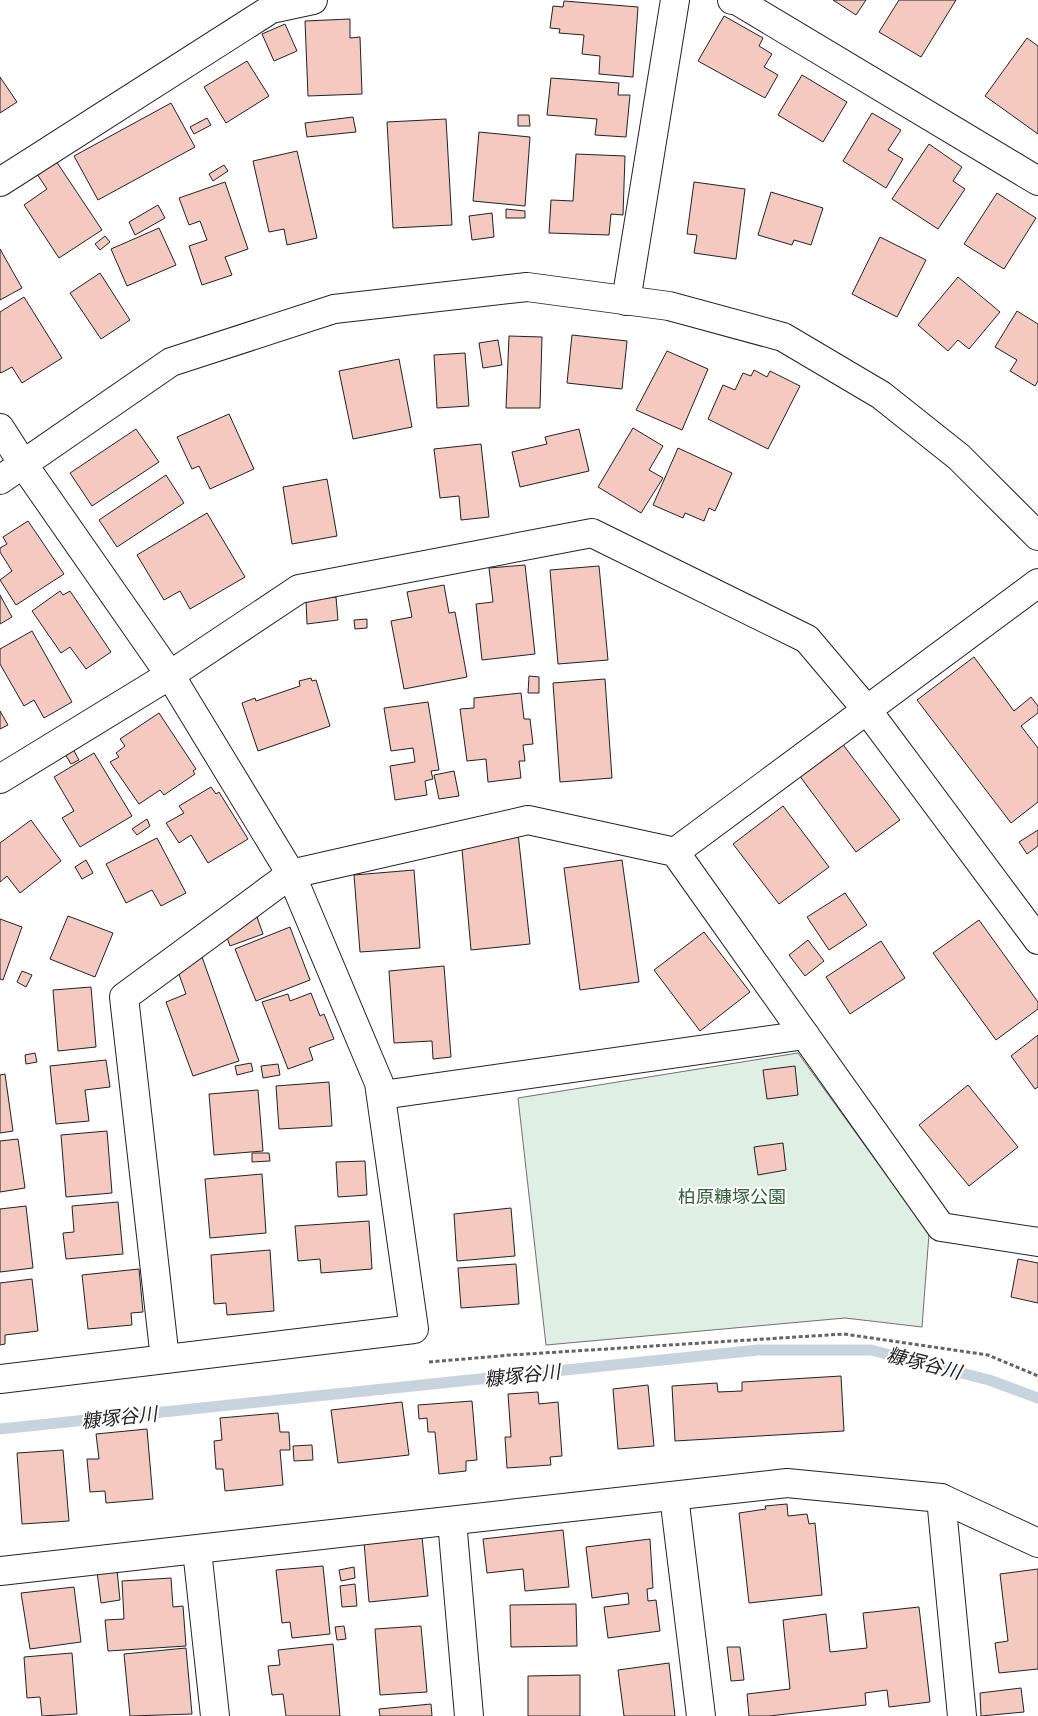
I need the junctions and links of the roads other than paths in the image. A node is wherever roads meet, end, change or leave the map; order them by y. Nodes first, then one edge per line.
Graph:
1 (313, 0) edge
2 (675, 0) edge
3 (732, 0) edge
4 (1038, 181) edge
5 (0, 182) edge
6 (626, 300) junction
7 (0, 428) edge
8 (23, 464) junction
9 (0, 480) edge
10 (1038, 536) edge
11 (1038, 583) edge
12 (170, 675) junction
13 (867, 710) junction
14 (0, 779) edge
15 (675, 852) junction
16 (291, 874) junction
17 (1038, 940) edge
18 (805, 1035) junction
19 (382, 1095) junction
20 (1038, 1242) edge
21 (165, 1359) junction
22 (0, 1379) edge
23 (674, 1496) junction
24 (941, 1498) junction
25 (452, 1521) junction
26 (1038, 1543) edge
27 (197, 1550) junction
28 (0, 1571) edge
29 (215, 1716) edge
30 (469, 1716) edge
31 (701, 1716) edge
32 (962, 1716) edge

1 - 5 street
2 - 6 street
3 - 4 street
6 - 8 street
6 - 10 street
7 - 8 street
8 - 9 street
8 - 12 street
11 - 13 street
12 - 13 street
12 - 14 street
12 - 16 street
13 - 15 street
13 - 17 street
15 - 16 street
15 - 18 street
16 - 19 street
16 - 21 street
18 - 19 street
18 - 20 street
19 - 21 street
21 - 22 street
23 - 24 street
23 - 25 street
23 - 31 street
24 - 26 street
24 - 32 street
25 - 27 street
25 - 30 street
27 - 28 street
27 - 29 street

